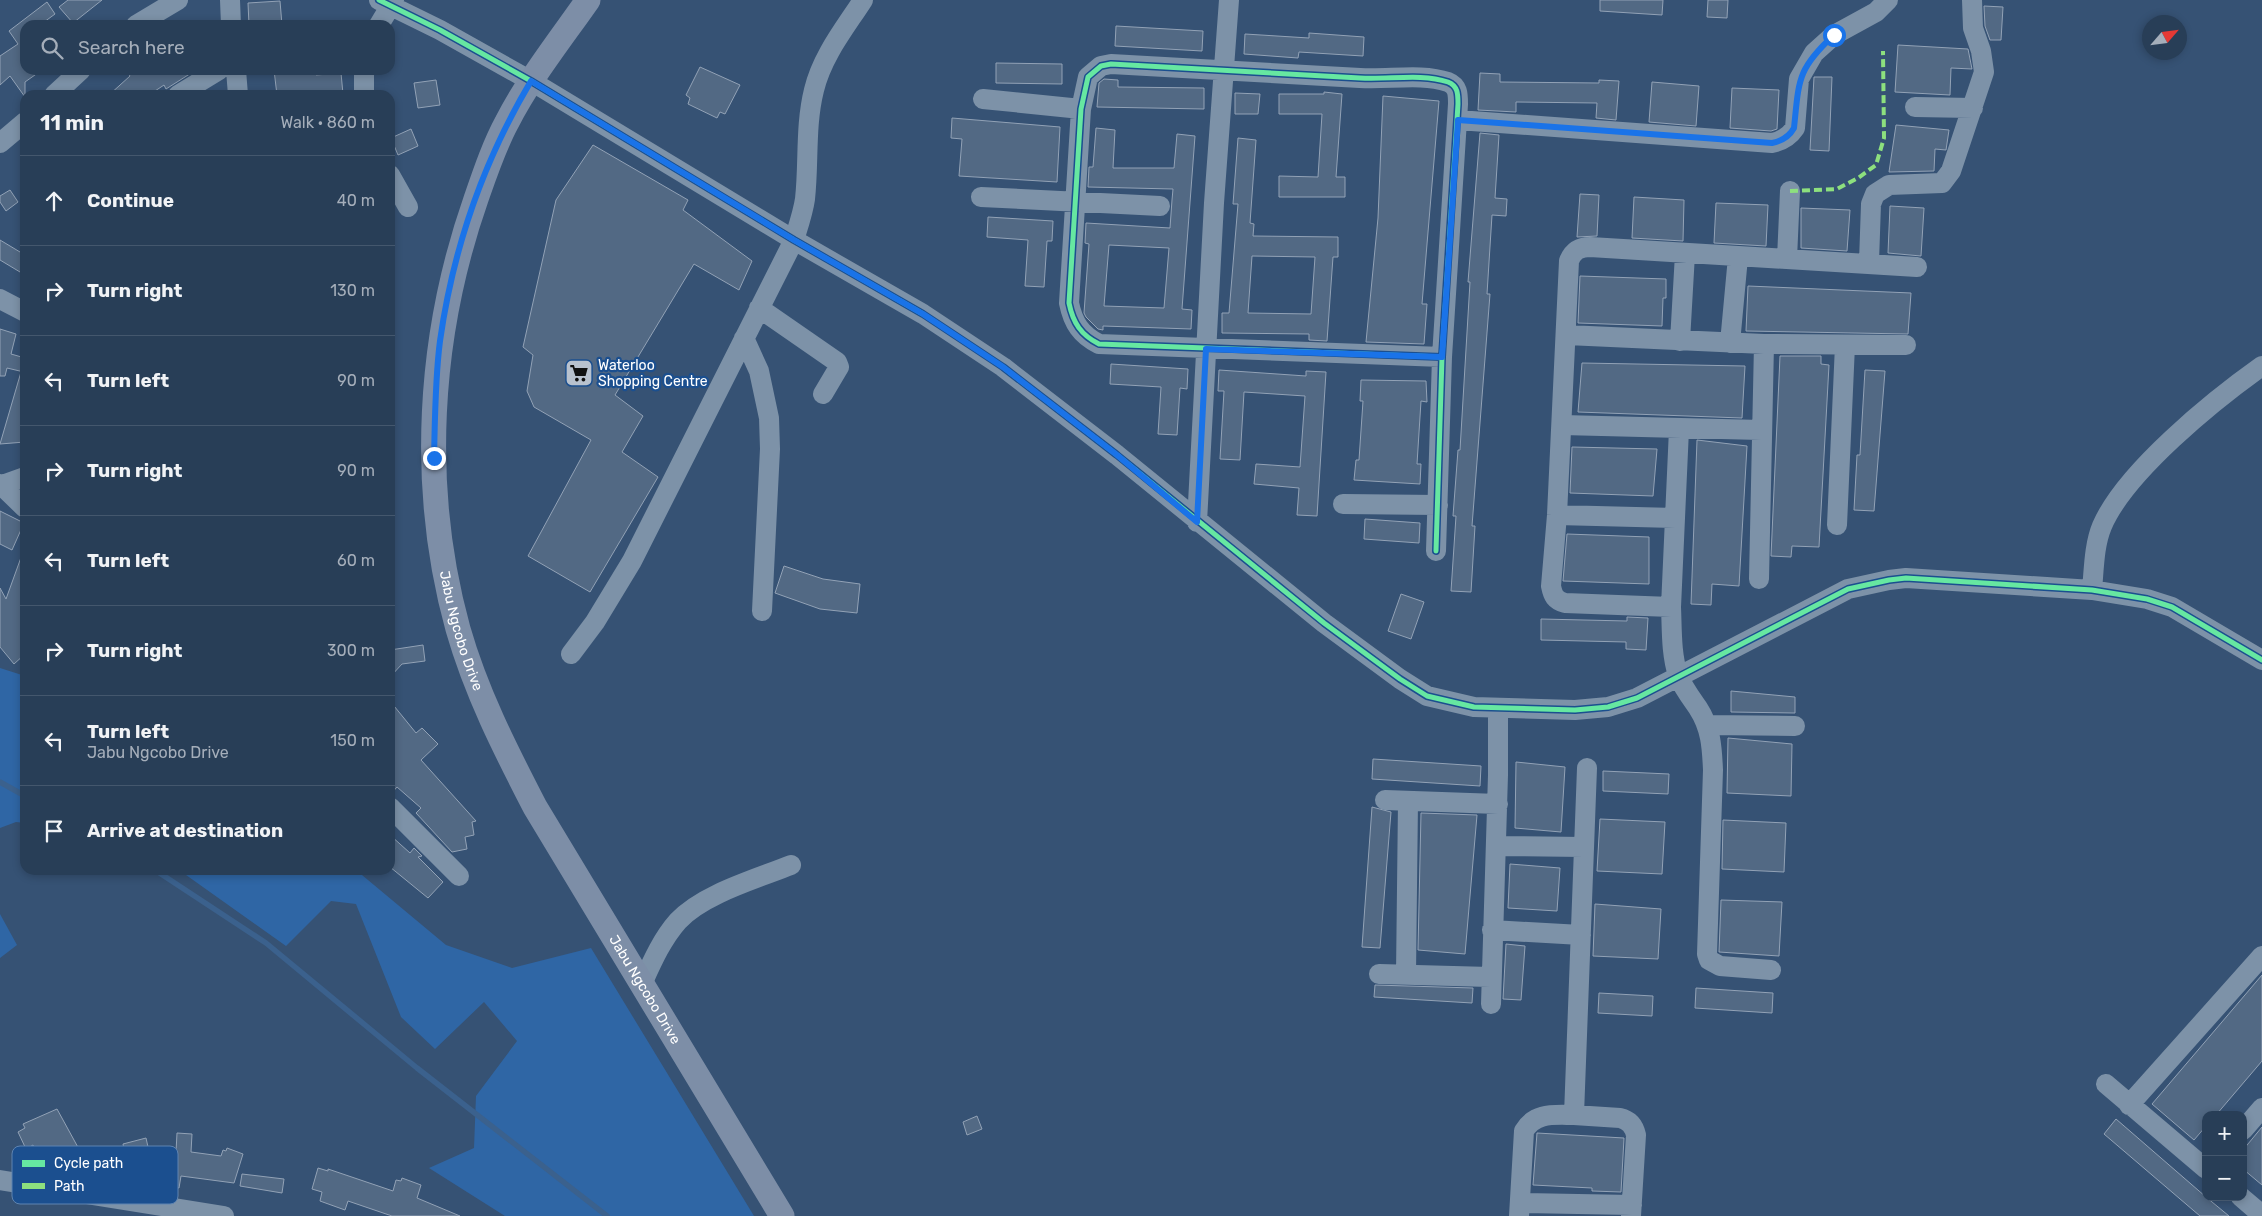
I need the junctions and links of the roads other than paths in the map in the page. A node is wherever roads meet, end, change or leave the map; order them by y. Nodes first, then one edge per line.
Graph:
1 (178, 0) edge
2 (230, 0) edge
3 (588, 0) edge
4 (863, 0) edge
5 (1230, 0) edge
6 (1888, 0) edge
7 (1972, 0) edge
8 (388, 1) edge
9 (144, 20) edge
10 (231, 20) edge
11 (381, 20) edge
12 (1224, 71) junction
13 (76, 75) edge
14 (211, 75) edge
15 (236, 75) edge
16 (364, 75) edge
17 (531, 81) junction
18 (60, 90) edge
19 (186, 90) edge
20 (238, 90) edge
21 (364, 90) edge
22 (983, 99) dead end
23 (1915, 107) dead end
24 (1973, 108) junction
25 (1081, 109) junction
26 (1458, 120) junction
27 (20, 126) edge
28 (0, 143) edge
29 (395, 184) edge
30 (1790, 191) dead end
31 (981, 197) dead end
32 (1076, 201) junction
33 (1160, 206) dead end
34 (408, 207) dead end
35 (794, 240) junction
36 (1686, 254) junction
37 (1738, 257) junction
38 (1787, 259) junction
39 (1869, 262) junction
40 (1917, 267) dead end
41 (0, 299) edge
42 (759, 308) junction
43 (20, 309) edge
44 (1567, 335) junction
45 (744, 338) junction
46 (1680, 341) junction
47 (1730, 343) junction
48 (1764, 344) junction
49 (1846, 345) junction
50 (1906, 346) dead end
51 (1206, 349) junction
52 (1442, 357) junction
53 (2262, 366) edge
54 (823, 394) dead end
55 (1562, 425) junction
56 (1679, 429) junction
57 (1761, 430) junction
58 (20, 479) edge
59 (0, 485) edge
60 (20, 503) edge
61 (1344, 504) dead end
62 (1438, 505) junction
63 (1557, 515) junction
64 (1675, 518) junction
65 (1197, 522) junction
66 (1838, 525) dead end
67 (1436, 552) dead end
68 (1759, 579) dead end
69 (2092, 590) junction
70 (1671, 607) junction
71 (762, 611) dead end
72 (571, 654) dead end
73 (2262, 660) edge
74 (1678, 677) junction
75 (1498, 708) junction
76 (1707, 725) junction
77 (1795, 726) dead end
78 (1588, 768) dead end
79 (1385, 800) dead end
80 (1408, 801) junction
81 (1498, 804) junction
82 (395, 812) edge
83 (1496, 846) junction
84 (1584, 847) junction
85 (791, 866) dead end
86 (459, 876) dead end
87 (1492, 930) junction
88 (1581, 935) junction
89 (2262, 956) edge
90 (1771, 970) dead end
91 (1379, 974) dead end
92 (1406, 974) junction
93 (1490, 976) junction
94 (642, 984) junction
95 (1491, 1004) dead end
96 (2106, 1084) dead end
97 (2129, 1105) junction
98 (2262, 1108) edge
99 (1574, 1115) junction
100 (2247, 1125) edge
101 (2202, 1166) edge
102 (2246, 1201) edge
103 (149, 1204) edge
104 (1519, 1210) edge
105 (1632, 1210) edge
106 (2262, 1215) edge
107 (224, 1216) edge
108 (782, 1216) edge

1 - 9 street
2 - 10 street
3 - 17 main road, Jabu Ngcobo Drive
4 - 35 street
5 - 12 street
6 - 26 street
7 - 24 street
8 - 11 street
8 - 17 street
12 - 25 street
12 - 26 street
12 - 51 street
13 - 18 street
14 - 19 street
15 - 20 street
16 - 21 street
17 - 35 street
17 - 94 main road, Jabu Ngcobo Drive
22 - 25 street
23 - 24 street
24 - 39 street
25 - 32 street
26 - 52 street
27 - 28 street
29 - 34 street
30 - 38 street
31 - 32 street
32 - 33 street
32 - 51 street
35 - 42 street
35 - 65 street
36 - 37 street
36 - 44 street
36 - 46 street
37 - 38 street
37 - 47 street
38 - 39 street
39 - 40 street
41 - 43 street
42 - 45 street
42 - 54 street
44 - 46 street
44 - 55 street
45 - 71 street
45 - 72 street
46 - 47 street
47 - 48 street
48 - 49 street
48 - 57 street
49 - 50 street
49 - 66 street
51 - 52 street
51 - 65 street
52 - 62 street
53 - 69 street
55 - 56 street
55 - 63 street
56 - 57 street
56 - 64 street
57 - 68 street
58 - 59 street
59 - 60 street
61 - 62 street
62 - 67 street
63 - 64 street
63 - 70 street
64 - 70 street
65 - 75 street
69 - 73 street
69 - 74 street
70 - 74 street
74 - 75 street
74 - 76 street
75 - 81 street
76 - 77 street
76 - 90 street
78 - 84 street
79 - 80 street
80 - 81 street
80 - 92 street
81 - 83 street
82 - 86 street
83 - 84 street
83 - 87 street
84 - 88 street
85 - 94 street
87 - 88 street
87 - 93 street
88 - 99 street
89 - 97 street
91 - 92 street
92 - 93 street
93 - 95 street
94 - 108 main road, Jabu Ngcobo Drive
96 - 97 street
97 - 101 street
98 - 100 street
99 - 104 street
99 - 105 street
102 - 106 street
103 - 107 street
104 - 105 street

